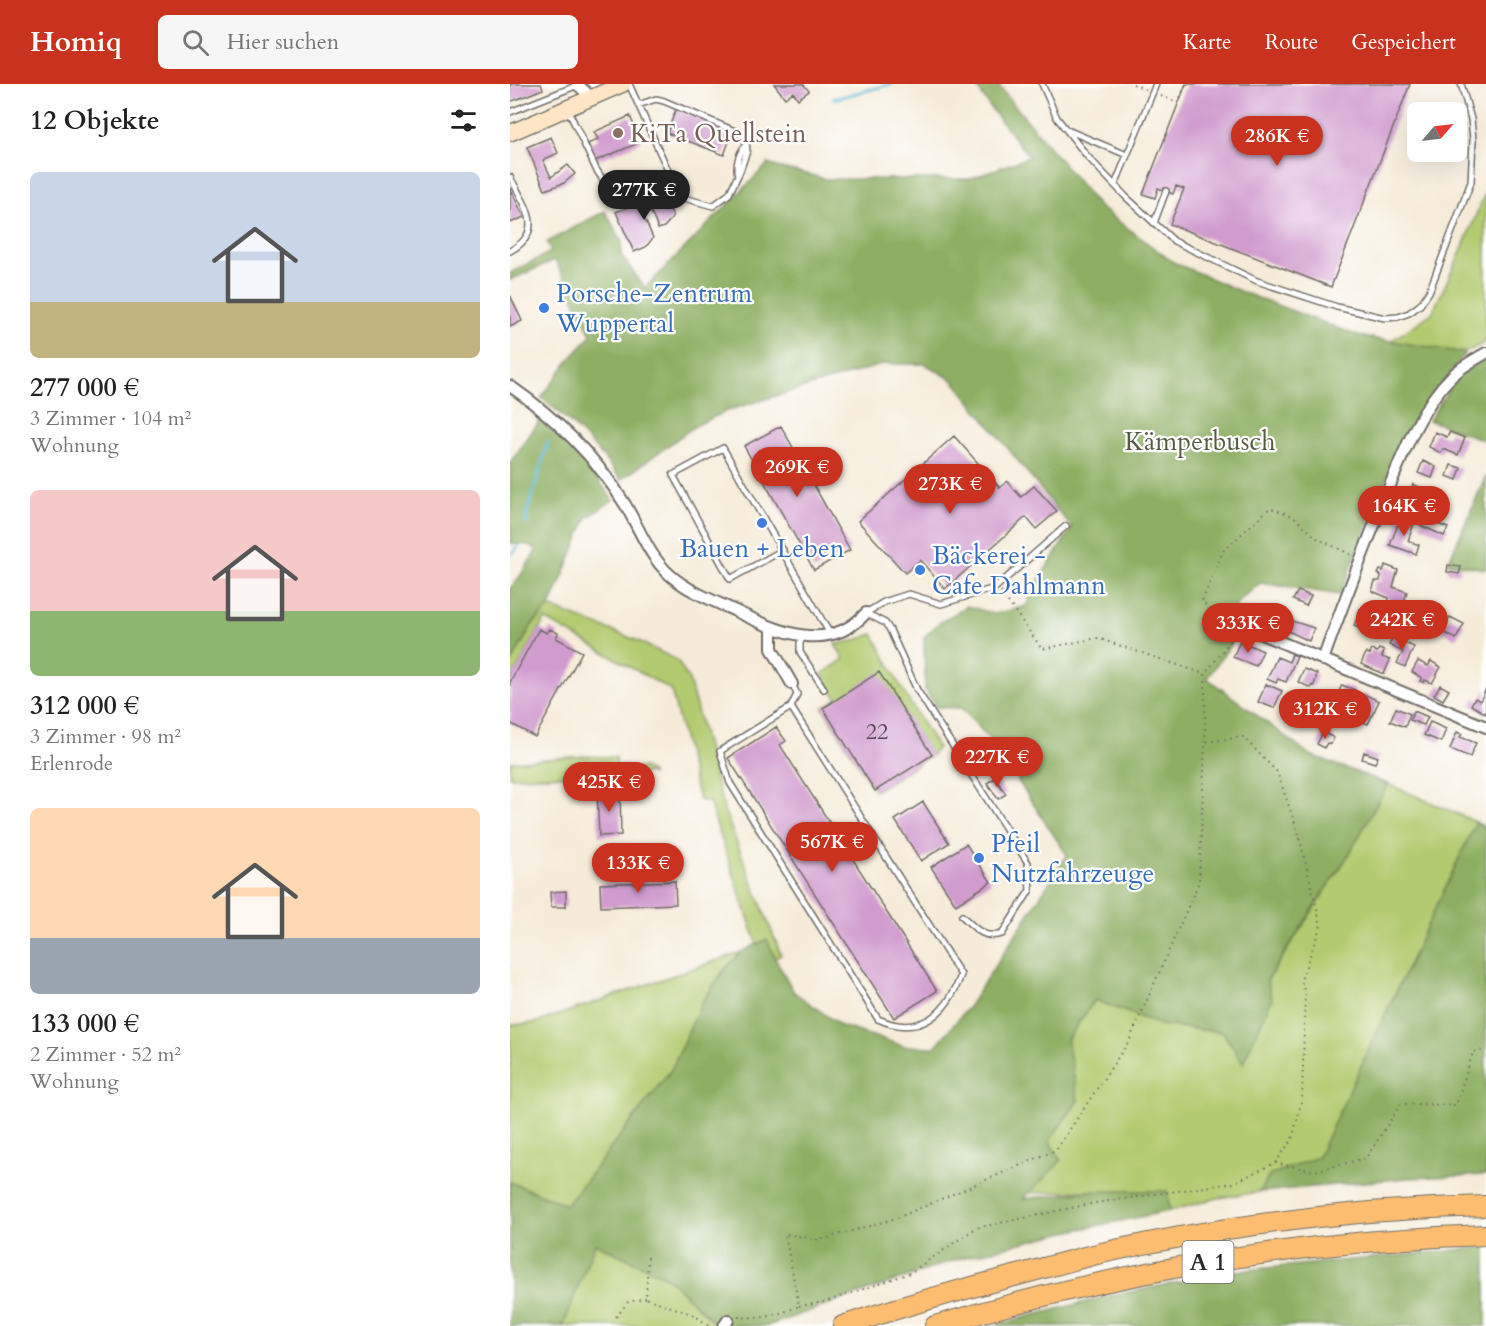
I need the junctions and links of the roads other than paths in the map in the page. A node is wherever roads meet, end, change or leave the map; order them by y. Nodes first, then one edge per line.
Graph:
1 (623, 84) edge
2 (629, 84) edge
3 (1042, 84) edge
4 (1156, 84) edge
5 (1461, 84) edge
6 (577, 85) edge
7 (592, 98) junction
8 (638, 105) junction
9 (567, 109) junction
10 (510, 112) edge
11 (1066, 129) junction
12 (510, 133) edge
13 (1127, 155) junction
14 (510, 177) edge
15 (1115, 185) junction
16 (652, 187) dead end
17 (1166, 191) dead end
18 (1154, 223) junction
19 (510, 251) edge
20 (1486, 353) edge
21 (510, 386) edge
22 (1066, 526) dead end
23 (783, 550) junction
24 (866, 613) junction
25 (1242, 626) road end
26 (772, 629) junction
27 (831, 635) junction
28 (803, 636) junction
29 (1323, 660) junction
30 (792, 684) joint
31 (824, 689) dead end
32 (791, 707) junction
33 (1486, 728) edge
34 (962, 916) dead end
35 (1484, 1206) edge
36 (1486, 1235) edge
37 (843, 1326) edge
38 (935, 1326) edge

1 - 7 main road
2 - 8 lane
3 - 11 lane
4 - 13 lane
5 - 18 lane
6 - 7 street
6 - 10 lane
7 - 9 main road
8 - 8 lane
9 - 12 main road
9 - 16 lane
11 - 13 lane
11 - 15 lane
13 - 15 lane
14 - 19 lane
15 - 18 lane
17 - 18 lane
20 - 29 street
21 - 26 street
22 - 24 lane
23 - 23 lane
23 - 27 lane
24 - 27 street
24 - 34 lane
25 - 29 street
26 - 28 street
26 - 30 street
27 - 28 street
28 - 31 lane
29 - 33 street
30 - 32 lane
32 - 32 lane
35 - 37 highway, A 1
36 - 38 highway, A 1

